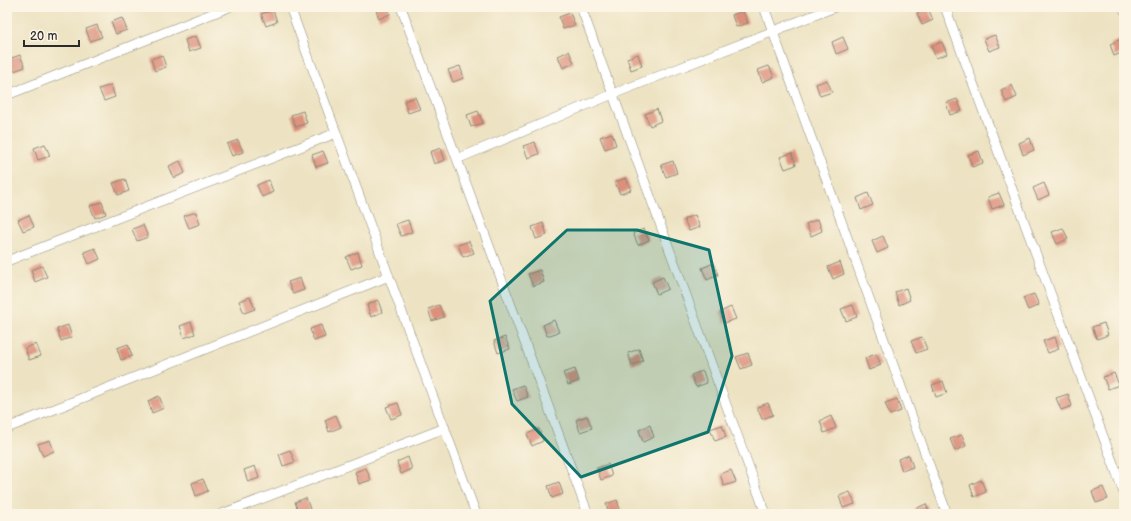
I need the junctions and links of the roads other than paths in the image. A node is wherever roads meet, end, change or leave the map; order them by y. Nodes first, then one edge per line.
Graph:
1 (229, 7) edge
2 (290, 7) edge
3 (401, 7) edge
4 (581, 7) edge
5 (764, 7) edge
6 (835, 7) edge
7 (945, 7) edge
8 (1123, 7) edge
9 (1124, 10) edge
10 (773, 32) junction
11 (613, 94) junction
12 (7, 95) edge
13 (336, 133) junction
14 (457, 159) junction
15 (7, 261) edge
16 (389, 276) junction
17 (7, 428) edge
18 (445, 428) junction
19 (1124, 493) edge
20 (222, 514) edge
21 (476, 514) edge
22 (588, 514) edge
23 (766, 514) edge
24 (947, 514) edge

1 - 12 lane
2 - 13 lane
3 - 14 lane
4 - 11 lane
5 - 10 lane
6 - 10 lane
7 - 19 lane
8 - 9 lane
10 - 11 lane
10 - 24 lane
11 - 14 lane
11 - 23 lane
13 - 15 lane
13 - 16 lane
14 - 22 lane
16 - 17 lane
16 - 18 lane
18 - 20 lane
18 - 21 lane

